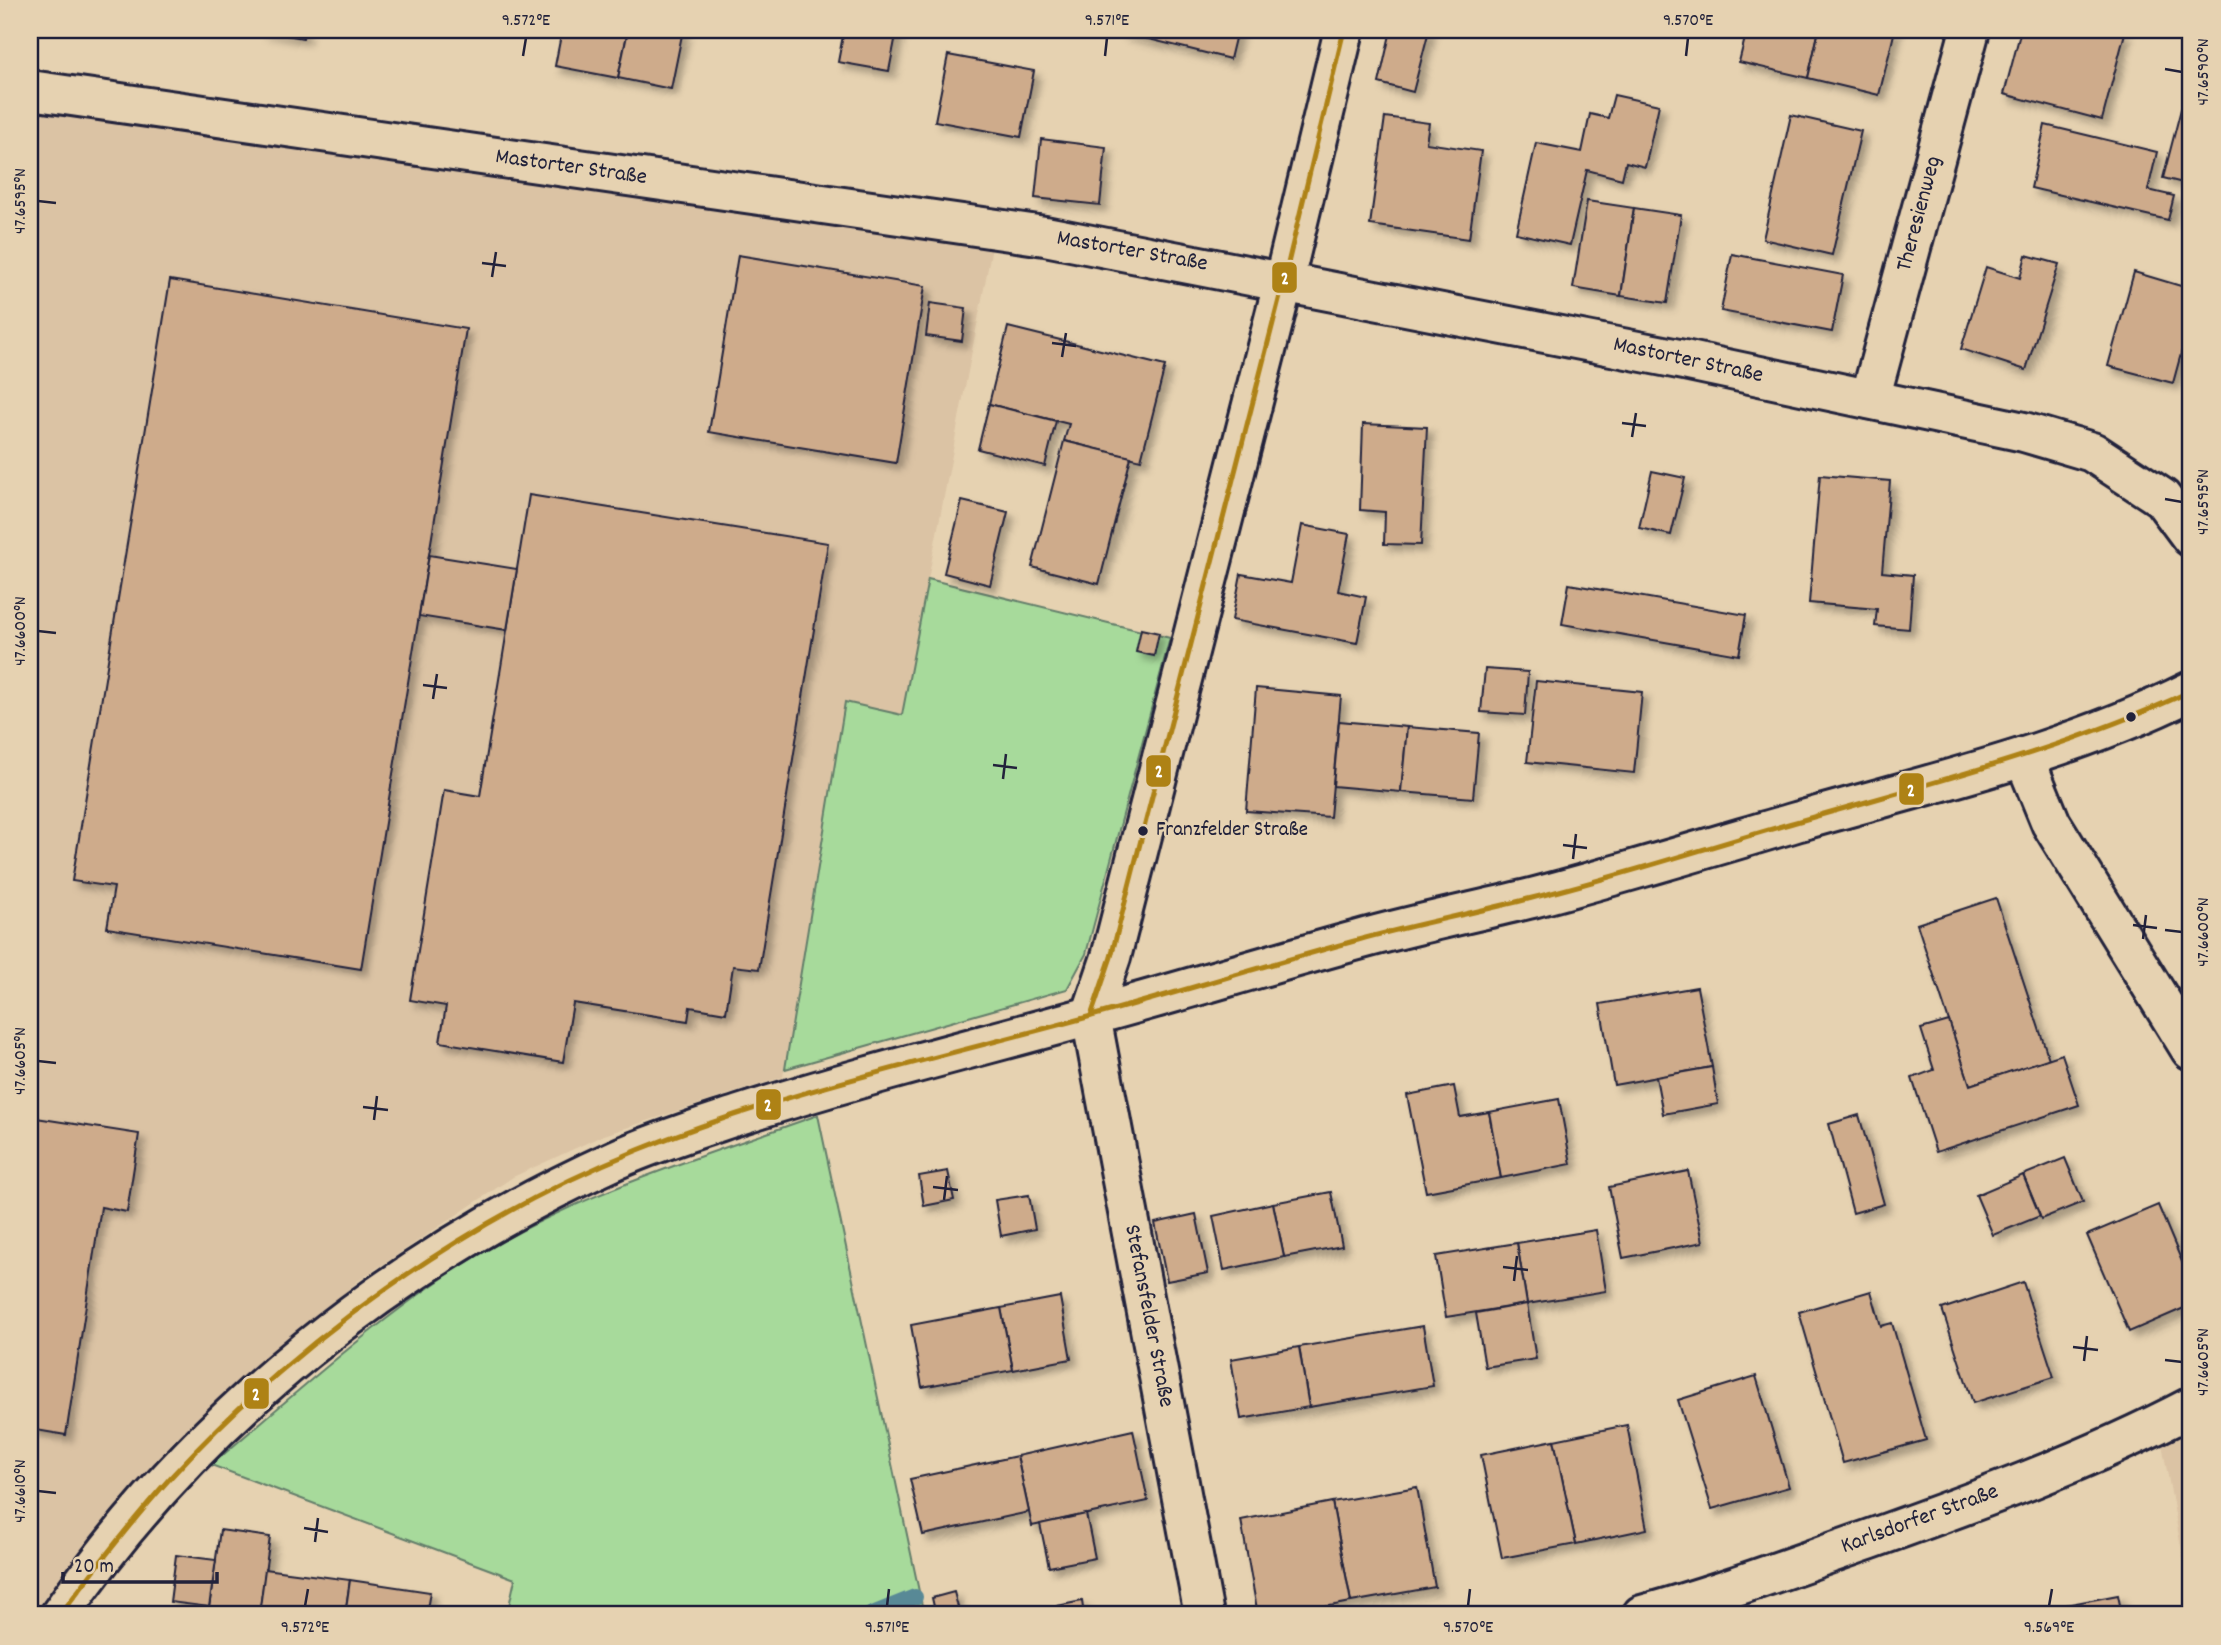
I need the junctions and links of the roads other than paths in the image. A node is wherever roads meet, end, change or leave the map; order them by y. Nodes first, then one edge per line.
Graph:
1 (1344, 30) edge
2 (1970, 30) edge
3 (30, 90) edge
4 (1284, 280) junction
5 (1870, 398) junction
6 (2191, 537) edge
7 (2191, 691) edge
8 (2024, 757) junction
9 (1091, 1016) junction
10 (2191, 1050) edge
11 (2191, 1407) edge
12 (60, 1615) edge
13 (1205, 1615) edge
14 (1642, 1615) edge

1 - 4 street
2 - 5 street, Theresienweg
3 - 4 street, Mastorter Straße
4 - 5 street, Mastorter Straße
4 - 9 street
5 - 6 street, Mastorter Straße
7 - 8 street
8 - 9 street
8 - 10 street
9 - 12 street
9 - 13 street, Stefansfelder Straße
11 - 14 street, Karlsdorfer Straße

